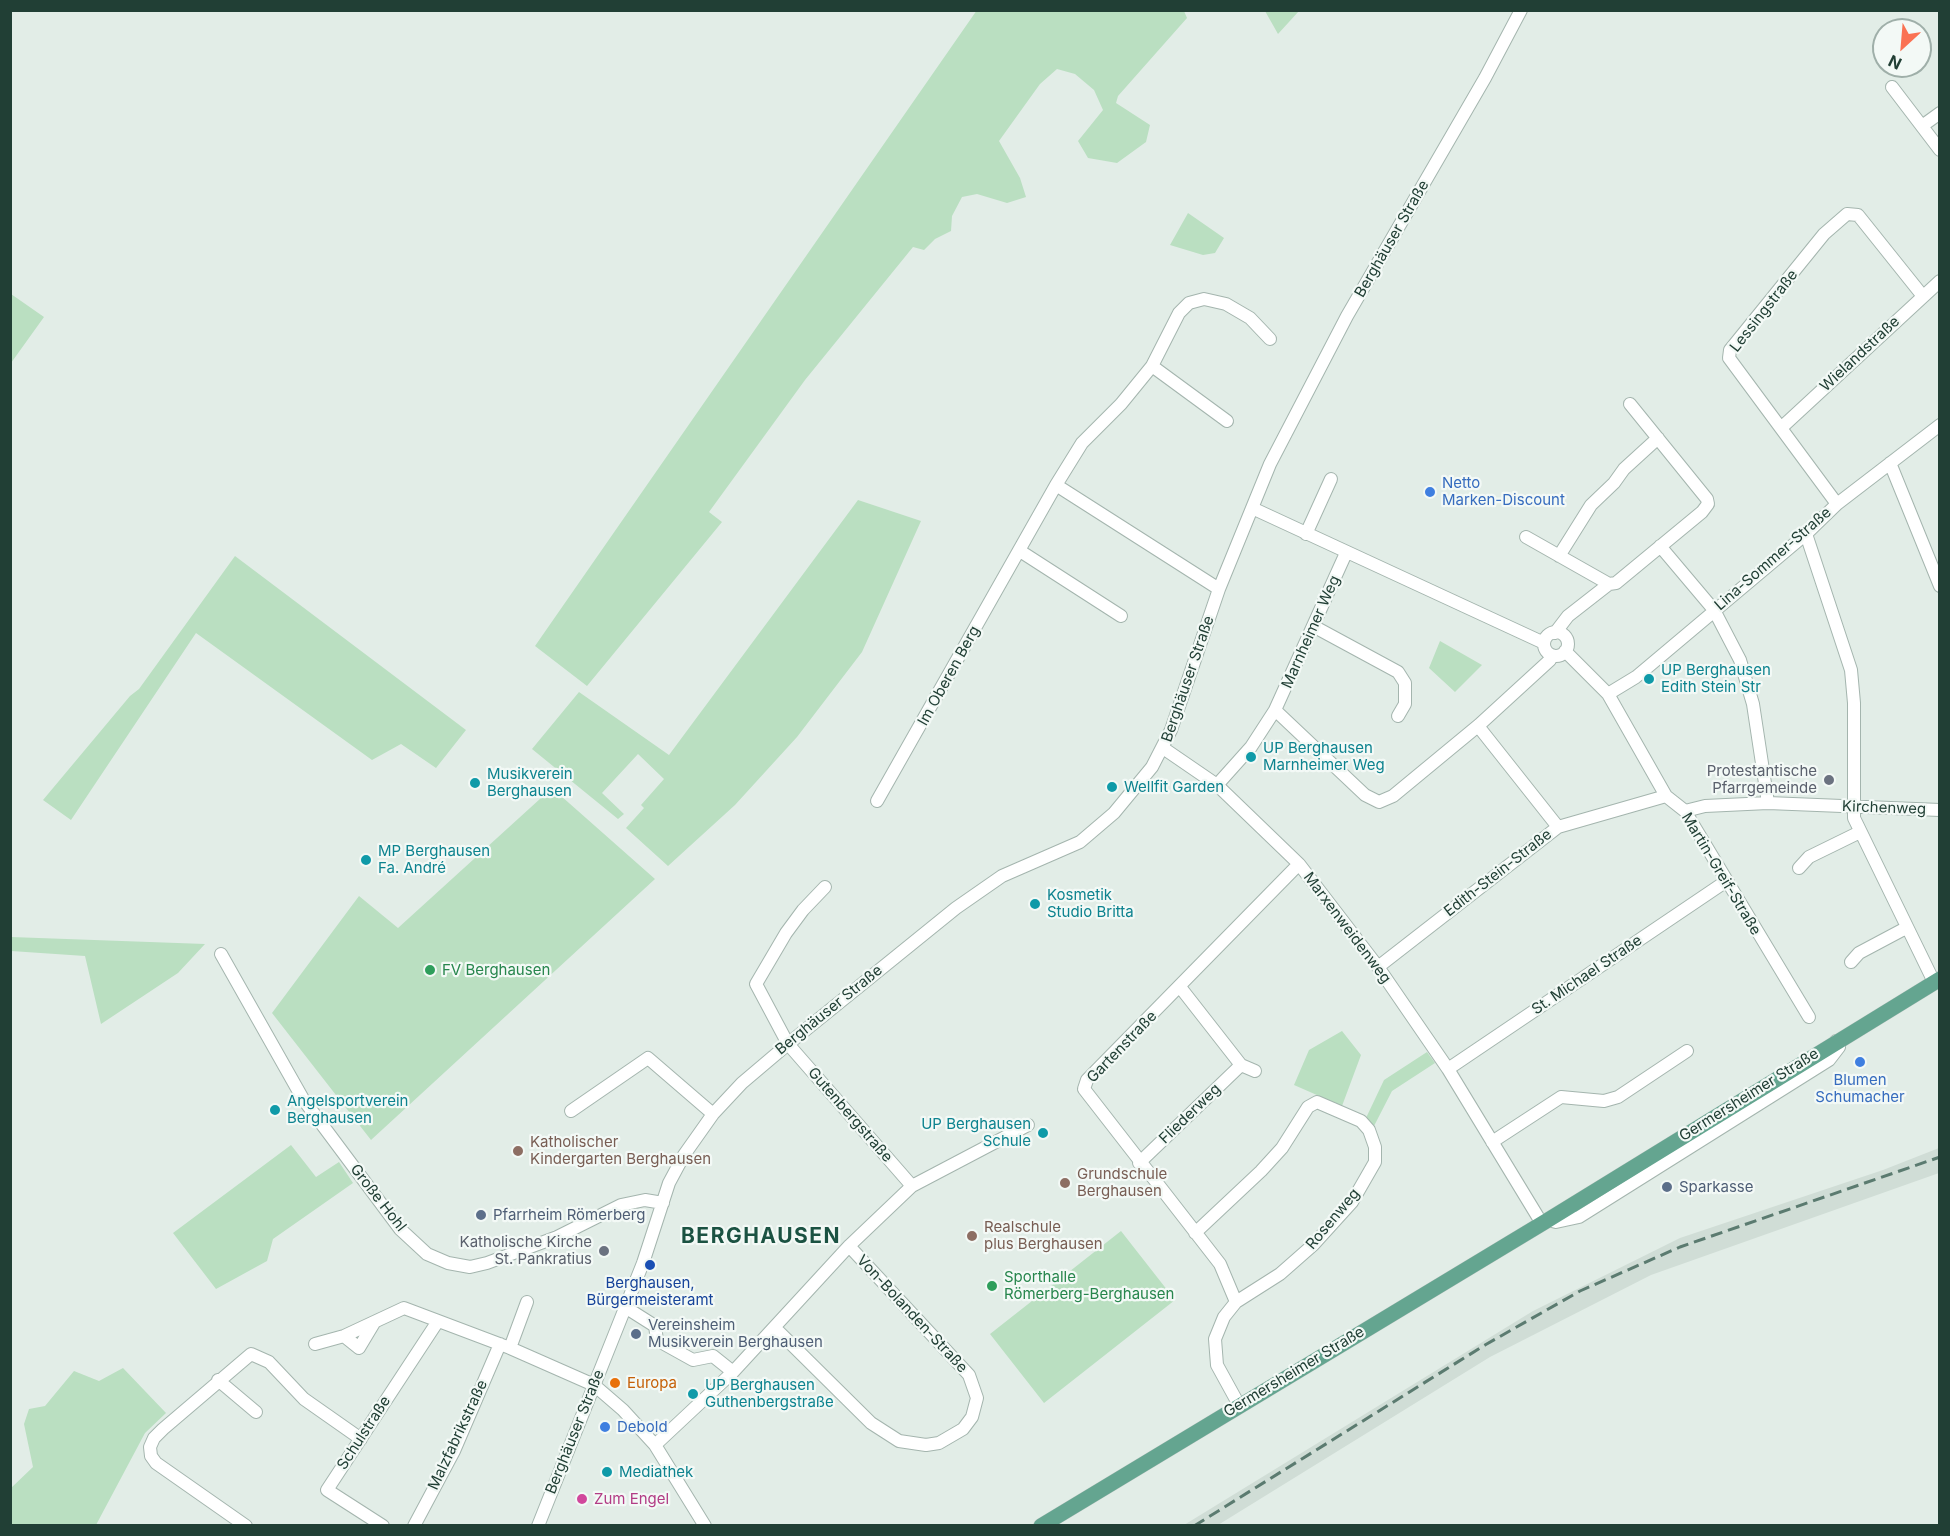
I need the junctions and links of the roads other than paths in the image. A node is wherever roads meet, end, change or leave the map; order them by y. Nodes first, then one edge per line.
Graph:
1 (1521, 10) edge
2 (1892, 87) dead end
3 (1940, 113) edge
4 (1922, 126) junction
5 (1940, 150) edge
6 (1940, 281) edge
7 (1922, 295) junction
8 (1270, 339) dead end
9 (1152, 366) junction
10 (1630, 404) dead end
11 (1227, 421) dead end
12 (1940, 425) edge
13 (1781, 428) junction
14 (1658, 438) junction
15 (1890, 463) junction
16 (1331, 479) dead end
17 (1056, 485) junction
18 (1837, 504) junction
19 (1252, 508) junction
20 (1306, 534) junction
21 (1806, 534) junction
22 (1526, 537) dead end
23 (1660, 546) junction
24 (1020, 551) junction
25 (1346, 554) junction
26 (1559, 556) junction
27 (1609, 584) junction
28 (1940, 586) edge
29 (1219, 589) junction
30 (1714, 610) junction
31 (1121, 616) dead end
32 (1313, 626) junction
33 (1555, 633) junction
34 (1544, 643) junction
35 (1565, 651) junction
36 (1552, 655) junction
37 (1608, 694) junction
38 (1275, 710) junction
39 (1398, 716) dead end
40 (1478, 726) junction
41 (1163, 748) junction
42 (1217, 785) junction
43 (1666, 796) junction
44 (877, 801) dead end
45 (1768, 803) junction
46 (1852, 806) junction
47 (1940, 810) edge
48 (1685, 811) junction
49 (1558, 827) junction
50 (1860, 832) junction
51 (1299, 864) junction
52 (1799, 868) dead end
53 (1725, 882) junction
54 (825, 887) dead end
55 (1906, 928) junction
56 (221, 954) dead end
57 (1851, 962) dead end
58 (1378, 967) junction
59 (1937, 981) edge
60 (1180, 987) junction
61 (1809, 1017) dead end
62 (788, 1044) junction
63 (1687, 1051) dead end
64 (1242, 1065) junction
65 (1448, 1069) junction
66 (1255, 1071) dead end
67 (571, 1111) dead end
68 (713, 1114) junction
69 (1028, 1125) dead end
70 (1492, 1142) junction
71 (1139, 1163) junction
72 (912, 1186) junction
73 (663, 1203) junction
74 (1545, 1221) junction
75 (1195, 1233) junction
76 (849, 1246) junction
77 (527, 1302) dead end
78 (1236, 1302) junction
79 (625, 1307) junction
80 (438, 1321) junction
81 (775, 1328) junction
82 (315, 1344) dead end
83 (505, 1346) junction
84 (733, 1372) junction
85 (218, 1380) junction
86 (594, 1385) junction
87 (1239, 1405) junction
88 (256, 1412) dead end
89 (361, 1439) junction
90 (655, 1445) junction
91 (246, 1526) edge
92 (383, 1526) edge
93 (414, 1526) edge
94 (538, 1526) edge
95 (705, 1526) edge
96 (1041, 1526) edge

1 - 19 street, Berghäuser Straße
2 - 4 street
3 - 4 street
4 - 5 street
6 - 7 street, Wielandstraße
7 - 13 street, Wielandstraße
7 - 13 street, Lessingstraße
8 - 9 street, Im Oberen Berg
9 - 11 street
9 - 17 street, Im Oberen Berg
10 - 14 street
12 - 15 street, Lina-Sommer-Straße
13 - 18 street, Lessingstraße
14 - 23 street
14 - 26 street
15 - 18 street, Lina-Sommer-Straße
15 - 28 street
16 - 20 street
17 - 24 street, Im Oberen Berg
17 - 29 street
18 - 21 street, Lina-Sommer-Straße
19 - 20 street
19 - 29 street, Berghäuser Straße
20 - 25 street
21 - 30 street, Lina-Sommer-Straße
21 - 46 street
22 - 26 street
23 - 27 street
23 - 30 street
24 - 31 street
24 - 44 street, Im Oberen Berg
25 - 32 street, Marnheimer Weg
25 - 34 street
26 - 27 street
27 - 33 street
29 - 41 street, Berghäuser Straße
30 - 37 street, Lina-Sommer-Straße
30 - 45 street
32 - 38 street, Marnheimer Weg
32 - 39 street
33 - 34 street
33 - 35 street, Martin-Greif-Straße
34 - 36 street
35 - 36 street
35 - 37 street, Martin-Greif-Straße
36 - 40 street
37 - 43 street, Martin-Greif-Straße
38 - 40 street
38 - 42 street, Marnheimer Weg
40 - 49 street
41 - 42 street, Marxenweidenweg
41 - 62 street, Berghäuser Straße
42 - 51 street, Marxenweidenweg
43 - 48 street, Martin-Greif-Straße
43 - 49 street, Edith-Stein-Straße
45 - 46 street, Kirchenweg
45 - 48 street, Kirchenweg
46 - 47 street, Kirchenweg
46 - 50 street
48 - 53 street, Martin-Greif-Straße
49 - 58 street, Edith-Stein-Straße
50 - 52 street
50 - 55 street
51 - 58 street, Marxenweidenweg
51 - 60 street, Gartenstraße
53 - 61 street, Martin-Greif-Straße
53 - 65 street, St. Michael Straße
54 - 62 street, Gutenbergstraße
55 - 57 street
55 - 59 street
56 - 73 street, Große Hohl
58 - 65 street, Marxenweidenweg
59 - 74 main road, Germersheimer Straße
60 - 64 street
60 - 71 street, Gartenstraße
62 - 68 street, Berghäuser Straße
62 - 72 street, Gutenbergstraße
63 - 70 street
64 - 66 street
64 - 71 street, Fliederweg
65 - 70 street, Marxenweidenweg
67 - 68 street
68 - 73 street, Berghäuser Straße
69 - 72 street
70 - 74 street, Marxenweidenweg
71 - 75 street, Gartenstraße
72 - 76 street
73 - 79 street, Berghäuser Straße
74 - 87 main road, Germersheimer Straße
75 - 78 street, Gartenstraße
75 - 78 street, Rosenweg
76 - 81 street
76 - 81 street, Von-Bolanden-Straße
77 - 83 street, Malzfabrikstraße
78 - 87 street
79 - 84 street
79 - 86 street, Berghäuser Straße
80 - 82 street
80 - 83 street
80 - 89 street, Schulstraße
81 - 84 street
83 - 86 street
83 - 93 street, Malzfabrikstraße
84 - 90 street
85 - 88 street
85 - 89 street
85 - 91 street
86 - 90 street
86 - 94 street, Berghäuser Straße
87 - 96 main road, Germersheimer Straße
89 - 92 street, Schulstraße
90 - 95 street

